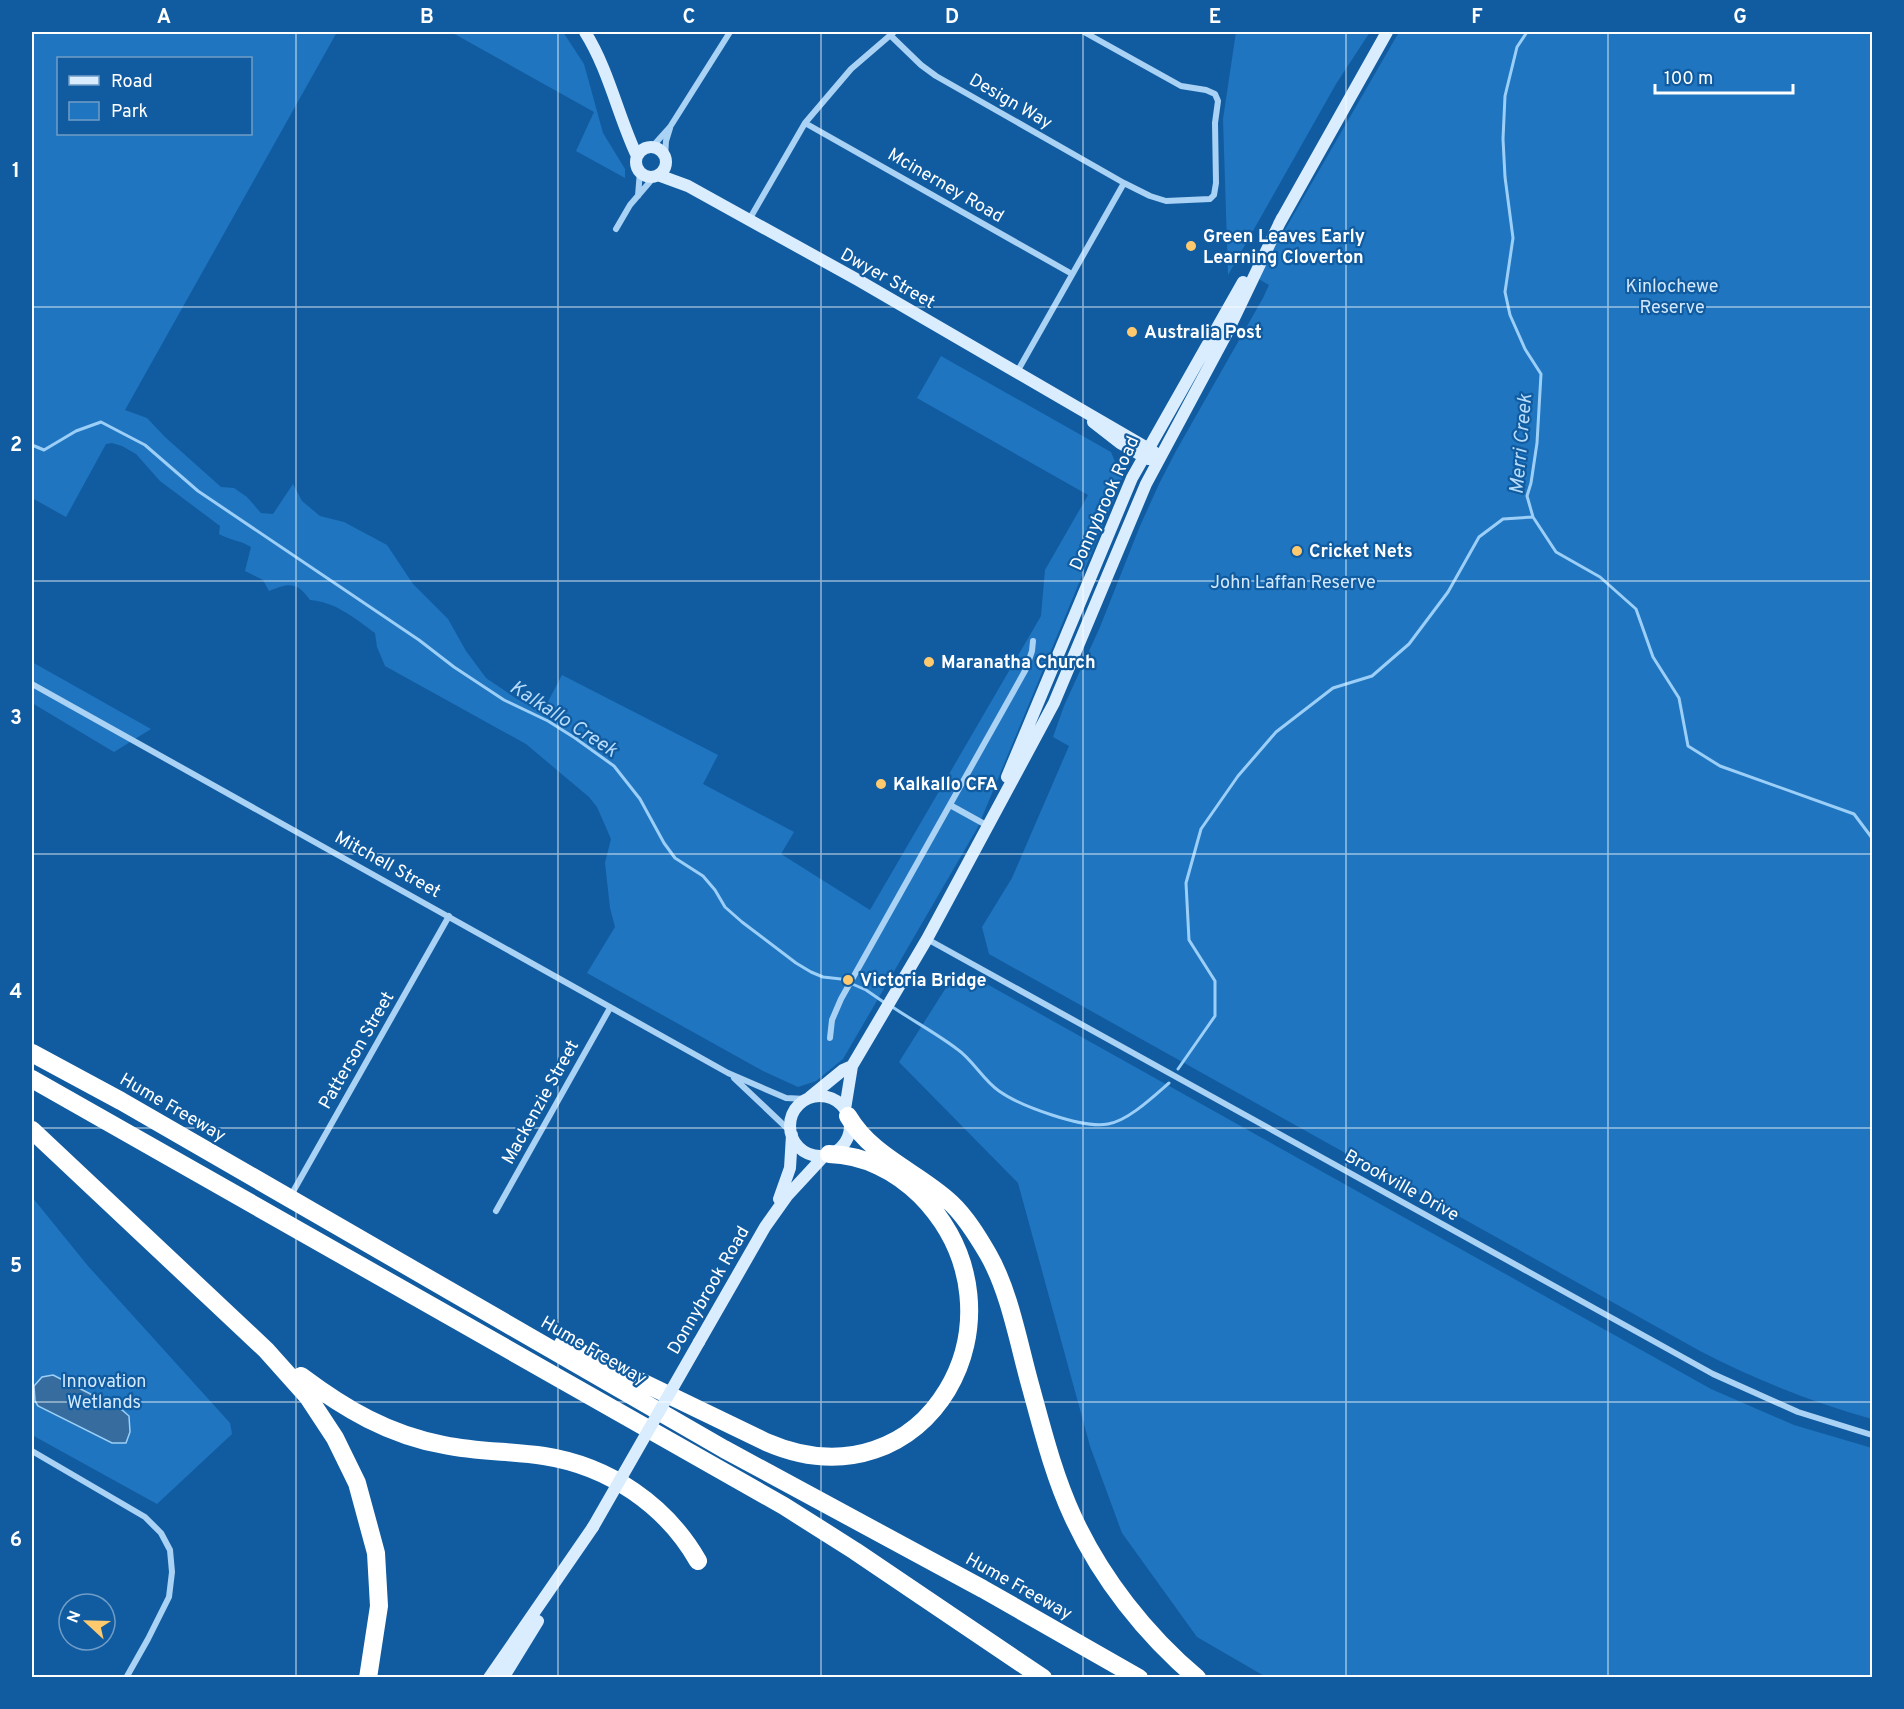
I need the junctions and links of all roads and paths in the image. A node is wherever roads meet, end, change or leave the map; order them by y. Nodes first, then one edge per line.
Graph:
1 (730, 32) edge
2 (1084, 32) edge
3 (1387, 32) edge
4 (892, 33) edge
5 (591, 34) edge
6 (805, 123) junction
7 (623, 124) junction
8 (670, 128) junction
9 (649, 147) junction
10 (638, 156) junction
11 (666, 159) junction
12 (640, 171) junction
13 (656, 176) junction
14 (1124, 183) junction
15 (688, 186) junction
16 (638, 196) junction
17 (1282, 218) junction
18 (748, 221) junction
19 (616, 229) dead end
20 (1072, 274) junction
21 (1017, 372) junction
22 (1146, 451) junction
23 (1157, 464) junction
24 (1033, 641) dead end
25 (32, 684) edge
26 (950, 805) junction
27 (989, 823) junction
28 (449, 916) junction
29 (927, 939) junction
30 (610, 1008) junction
31 (830, 1038) dead end
32 (32, 1053) edge
33 (852, 1066) junction
34 (728, 1073) junction
35 (32, 1079) edge
36 (808, 1098) junction
37 (846, 1113) junction
38 (32, 1130) edge
39 (791, 1133) junction
40 (827, 1154) junction
41 (289, 1198) junction
42 (496, 1210) dead end
43 (765, 1227) junction
44 (458, 1296) junction
45 (266, 1350) junction
46 (1872, 1435) edge
47 (32, 1451) edge
48 (593, 1527) junction
49 (698, 1561) dead end
50 (126, 1677) edge
51 (368, 1677) edge
52 (489, 1677) edge
53 (503, 1677) edge
54 (1043, 1677) edge
55 (1139, 1677) edge
56 (1197, 1677) edge

1 - 8 street
2 - 14 street, Design Way
3 - 17 main road, Donnybrook Road
4 - 6 street
4 - 14 street, Design Way
5 - 7 main road
6 - 18 street
6 - 20 street, Mcinerney Road
7 - 9 main road
7 - 10 main road
8 - 9 street
8 - 11 street
9 - 10 main road
9 - 11 main road
10 - 12 main road
11 - 13 main road
11 - 15 main road, Dwyer Street
12 - 13 main road
12 - 16 street
13 - 15 main road, Dwyer Street
13 - 16 street
14 - 20 street
15 - 18 main road, Dwyer Street
16 - 19 street
17 - 22 main road, Donnybrook Road
17 - 23 main road, Donnybrook Road
18 - 21 main road, Dwyer Street
20 - 21 street
21 - 22 main road, Dwyer Street
22 - 23 main road, Dwyer Street
22 - 27 main road, Donnybrook Road
23 - 27 main road, Donnybrook Road
24 - 26 street
25 - 28 street, Mitchell Street
26 - 27 street
26 - 31 street
27 - 29 main road, Donnybrook Road
28 - 30 street, Mitchell Street
28 - 41 street, Patterson Street
29 - 33 main road, Donnybrook Road
29 - 46 street, Brookville Drive
30 - 34 street, Mitchell Street
30 - 42 street, Mackenzie Street
32 - 41 highway, Hume Freeway
33 - 36 main road, Donnybrook Road
33 - 37 main road, Donnybrook Road
34 - 36 street, Mitchell Street
34 - 39 street, Mitchell Street
35 - 54 highway
36 - 37 main road
36 - 39 main road
37 - 40 main road
37 - 56 highway
38 - 45 highway
39 - 40 main road
39 - 43 main road, Donnybrook Road
40 - 43 main road, Donnybrook Road
40 - 44 highway
41 - 44 highway, Hume Freeway
43 - 48 main road, Donnybrook Road, bridge
44 - 55 highway, Hume Freeway
45 - 49 highway
45 - 51 highway
47 - 50 street
48 - 52 main road, Donnybrook Road
48 - 53 main road, Donnybrook Road

